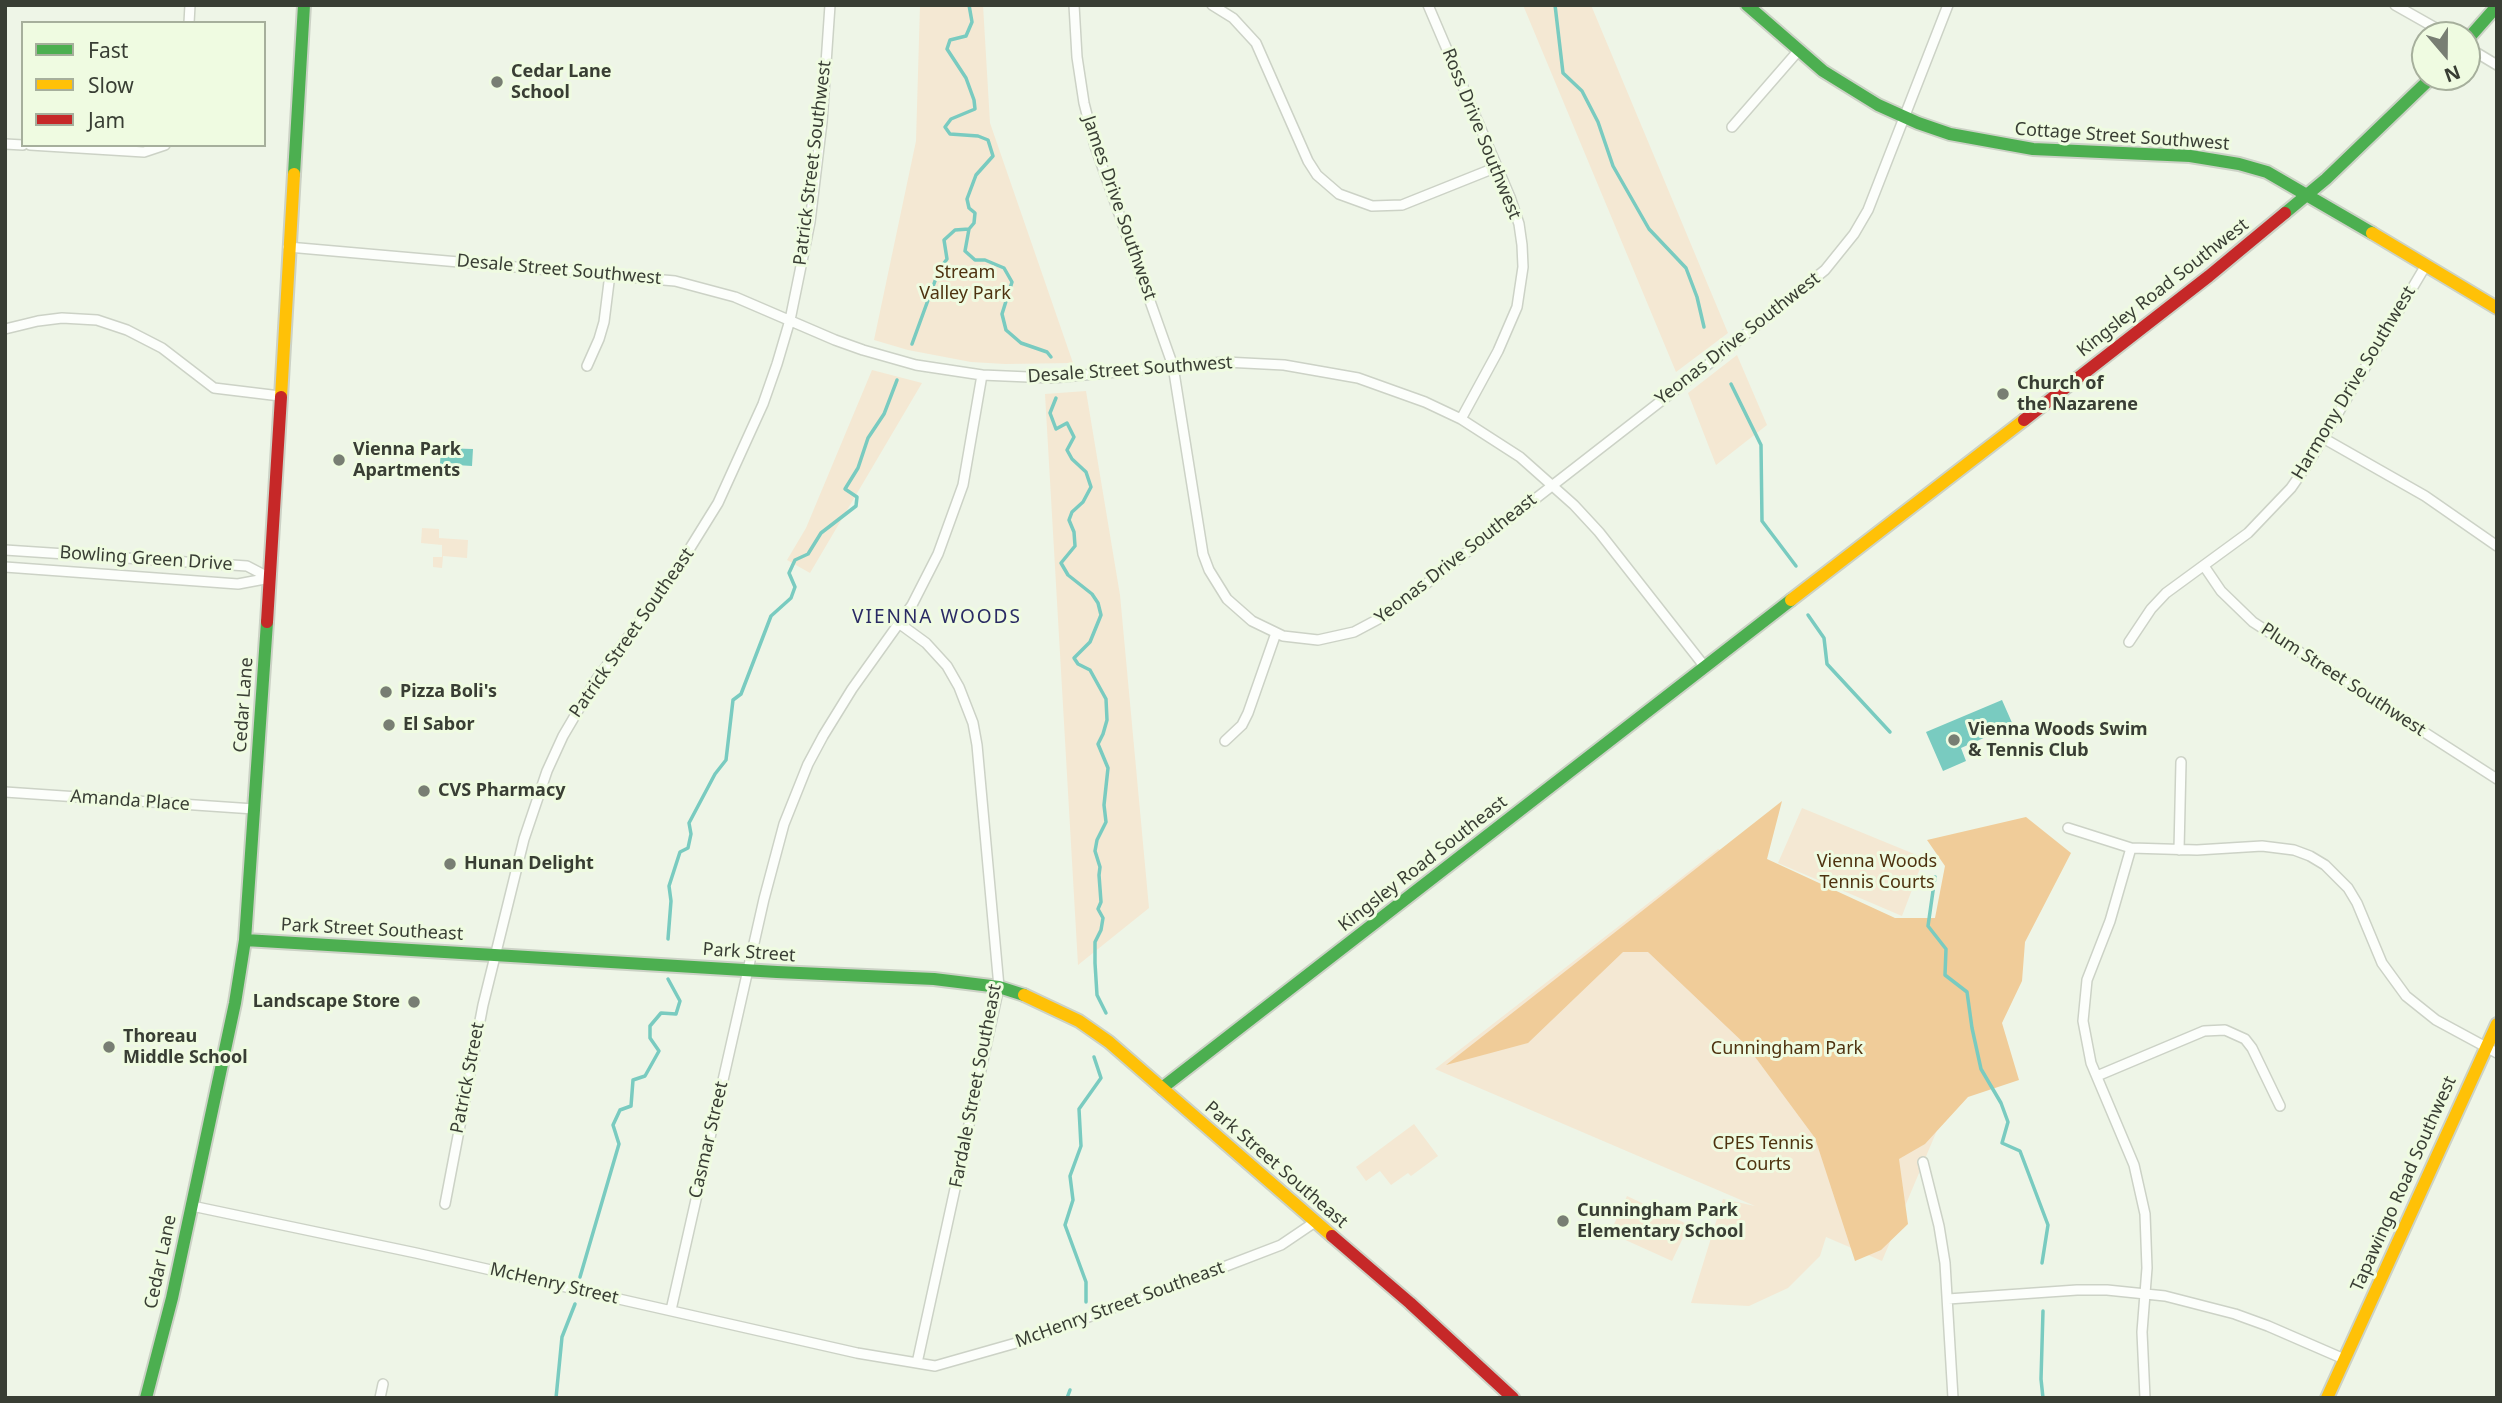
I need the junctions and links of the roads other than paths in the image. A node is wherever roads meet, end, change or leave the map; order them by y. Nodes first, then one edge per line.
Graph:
1 (304, 5) edge
2 (830, 5) edge
3 (1074, 5) edge
4 (1212, 5) edge
5 (1428, 5) edge
6 (1747, 5) edge
7 (1948, 5) edge
8 (2395, 5) edge
9 (2497, 6) edge
10 (2423, 21) edge
11 (2481, 24) edge
12 (1799, 50) junction
13 (2481, 55) edge
14 (2497, 65) edge
15 (2418, 91) edge
16 (1905, 117) junction
17 (1732, 127) dead end
18 (63, 147) edge
19 (161, 147) edge
20 (1497, 167) junction
21 (2308, 194) junction
22 (288, 247) junction
23 (2426, 265) junction
24 (610, 274) junction
25 (2497, 308) edge
26 (790, 320) junction
27 (5, 329) edge
28 (587, 366) dead end
29 (1173, 366) junction
30 (982, 375) junction
31 (280, 396) junction
32 (1461, 419) junction
33 (2323, 438) junction
34 (1552, 485) junction
35 (2497, 546) edge
36 (5, 550) edge
37 (5, 566) edge
38 (2204, 566) junction
39 (270, 578) junction
40 (900, 624) junction
41 (1276, 634) junction
42 (2129, 642) dead end
43 (1705, 667) junction
44 (1225, 741) dead end
45 (2181, 762) dead end
46 (2497, 779) edge
47 (5, 792) edge
48 (254, 810) junction
49 (2068, 828) dead end
50 (2131, 848) junction
51 (2179, 850) junction
52 (245, 940) junction
53 (497, 954) junction
54 (748, 970) junction
55 (999, 987) junction
56 (2497, 1024) edge
57 (2491, 1050) edge
58 (2097, 1076) junction
59 (1162, 1088) junction
60 (2280, 1105) dead end
61 (1923, 1162) dead end
62 (444, 1203) dead end
63 (192, 1206) junction
64 (1315, 1222) junction
65 (2144, 1293) junction
66 (1948, 1299) junction
67 (671, 1310) junction
68 (2344, 1359) junction
69 (917, 1363) junction
70 (383, 1384) dead end
71 (146, 1398) edge
72 (380, 1398) edge
73 (1513, 1398) edge
74 (1954, 1398) edge
75 (2145, 1398) edge
76 (2327, 1398) edge

1 - 22 street, Cedar Lane
2 - 26 street, Patrick Street Southwest
3 - 29 street, James Drive Southwest
4 - 20 street
5 - 20 street, Ross Drive Southwest
6 - 12 street, Cottage Street Southwest
7 - 16 street, Yeonas Drive Southwest
8 - 10 street
9 - 11 street
12 - 16 street, Cottage Street Southwest
12 - 17 street
13 - 14 street
15 - 21 street, Kingsley Road Southwest
16 - 21 street, Cottage Street Southwest
16 - 34 street, Yeonas Drive Southwest
18 - 19 street
20 - 32 street, Ross Drive Southwest
21 - 23 street, Cottage Street Southwest
21 - 43 street, Kingsley Road Southwest
22 - 24 street, Desale Street Southwest
22 - 31 street, Cedar Lane
23 - 25 street, Cottage Street Southwest
23 - 33 street, Harmony Drive Southwest
24 - 26 street, Desale Street Southwest
24 - 28 street
26 - 30 street, Desale Street Southwest
26 - 53 street, Patrick Street Southeast
27 - 31 street
29 - 30 street, Desale Street Southwest
29 - 32 street, Desale Street Southwest
29 - 41 street, James Drive Southwest
30 - 40 street, Casmar Street
31 - 39 street, Cedar Lane
32 - 34 street, Desale Street Southwest
33 - 35 street
33 - 38 street, Harmony Drive Southwest
34 - 41 street, Yeonas Drive Southeast
34 - 43 street, Desale Street Southwest
36 - 39 street, Bowling Green Drive
37 - 39 street, Bowling Green Drive
38 - 42 street, Harmony Drive Southwest
38 - 46 street, Plum Street Southwest
39 - 48 street, Cedar Lane
40 - 54 street, Casmar Street
40 - 55 street, Fardale Street Southeast
41 - 44 street
43 - 59 street, Kingsley Road Southeast
45 - 51 street
47 - 48 street, Amanda Place
48 - 52 street, Cedar Lane
49 - 50 street
50 - 51 street
50 - 58 street
51 - 57 street
52 - 53 street, Park Street Southeast
52 - 63 street, Cedar Lane
53 - 54 street, Park Street
53 - 62 street, Patrick Street
54 - 55 street, Park Street
54 - 67 street, Casmar Street
55 - 59 street, Park Street Southeast
55 - 69 street, Fardale Street Southeast
56 - 57 street, Tapawingo Road Southwest
57 - 68 street, Tapawingo Road Southwest
58 - 60 street
58 - 65 street
59 - 64 street, Park Street Southeast
61 - 66 street
63 - 67 street, McHenry Street
63 - 71 street, Cedar Lane
64 - 69 street, McHenry Street Southeast
64 - 73 street, Park Street Southeast
65 - 66 street
65 - 68 street
65 - 75 street
66 - 74 street
67 - 69 street, McHenry Street
68 - 76 street, Tapawingo Road Southwest
70 - 72 street

